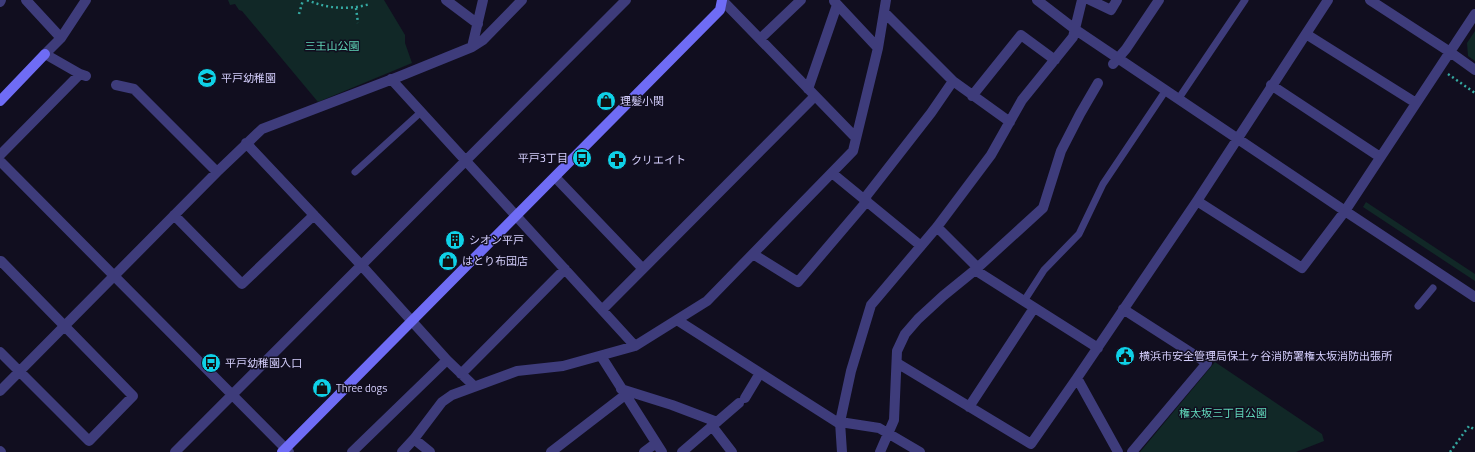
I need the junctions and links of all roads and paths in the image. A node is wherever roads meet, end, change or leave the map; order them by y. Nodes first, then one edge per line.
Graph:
1 (26, 0) edge
2 (86, 0) edge
3 (303, 0) edge
4 (307, 0) edge
5 (446, 0) edge
6 (483, 0) edge
7 (522, 0) edge
8 (626, 0) edge
9 (722, 0) edge
10 (801, 0) edge
11 (886, 0) edge
12 (1037, 0) edge
13 (1082, 0) edge
14 (1090, 0) edge
15 (1117, 0) edge
16 (1159, 0) edge
17 (1245, 0) edge
18 (1328, 0) edge
19 (1370, 0) edge
20 (835, 2) edge
21 (370, 4) dead end
22 (356, 8) junction
23 (884, 12) junction
24 (299, 14) dead end
25 (1475, 14) edge
26 (358, 23) dead end
27 (478, 24) junction
28 (1076, 30) junction
29 (1306, 34) junction
30 (61, 38) junction
31 (760, 39) junction
32 (472, 47) junction
33 (878, 48) junction
34 (1450, 52) junction
35 (45, 54) junction
36 (1055, 60) junction
37 (1116, 61) junction
38 (1439, 68) junction
39 (1475, 70) edge
40 (391, 79) junction
41 (953, 81) junction
42 (1098, 83) dead end
43 (116, 84) dead end
44 (1271, 85) junction
45 (808, 88) junction
46 (1166, 90) junction
47 (1475, 93) edge
48 (815, 96) junction
49 (972, 96) junction
50 (1179, 98) junction
51 (0, 101) edge
52 (1416, 103) junction
53 (421, 112) junction
54 (1010, 122) junction
55 (856, 138) junction
56 (1237, 138) junction
57 (246, 142) junction
58 (0, 155) edge
59 (1380, 156) junction
60 (465, 160) junction
61 (0, 161) edge
62 (217, 172) junction
63 (355, 172) dead end
64 (832, 173) junction
65 (555, 177) junction
66 (866, 200) junction
67 (1197, 201) junction
68 (1344, 211) junction
69 (174, 215) junction
70 (314, 215) junction
71 (517, 216) junction
72 (937, 227) junction
73 (922, 246) junction
74 (753, 254) junction
75 (0, 263) edge
76 (362, 266) junction
77 (976, 268) junction
78 (565, 269) junction
79 (643, 269) junction
80 (113, 276) junction
81 (1433, 288) dead end
82 (1475, 296) edge
83 (1024, 301) junction
84 (1418, 306) dead end
85 (1034, 308) junction
86 (602, 310) junction
87 (1124, 310) junction
88 (677, 320) junction
89 (412, 322) junction
90 (65, 326) junction
91 (635, 346) junction
92 (1098, 348) junction
93 (0, 352) edge
94 (601, 356) junction
95 (447, 360) junction
96 (897, 363) junction
97 (19, 372) junction
98 (760, 373) junction
99 (461, 374) junction
100 (1077, 378) junction
101 (474, 386) junction
102 (0, 391) edge
103 (623, 392) junction
104 (232, 394) junction
105 (969, 407) junction
106 (840, 423) junction
107 (715, 424) junction
108 (1475, 430) edge
109 (888, 434) junction
110 (414, 439) junction
111 (656, 443) junction
112 (285, 451) edge
113 (841, 451) edge
114 (175, 452) edge
115 (352, 452) edge
116 (402, 452) edge
117 (430, 452) edge
118 (551, 452) edge
119 (644, 452) edge
120 (662, 452) edge
121 (682, 452) edge
122 (732, 452) edge
123 (880, 452) edge
124 (920, 452) edge
125 (1118, 452) edge
126 (1132, 452) edge
127 (1450, 452) edge

1 - 30 street
2 - 30 street
3 - 24 path
4 - 22 path
5 - 27 street
6 - 27 street
7 - 32 street
8 - 60 street
9 - 31 street
9 - 65 street
10 - 31 street
11 - 23 street
12 - 28 street
13 - 28 street
14 - 15 street
16 - 37 street
17 - 50 lane
18 - 29 street
19 - 34 street
20 - 33 street
20 - 45 street
21 - 22 path
22 - 26 path
23 - 33 street
23 - 41 street
25 - 34 street
27 - 32 street
28 - 36 street
28 - 37 street
29 - 44 street
29 - 52 street
30 - 35 street
31 - 45 street
32 - 40 street
33 - 55 street
34 - 38 street
34 - 39 street
35 - 51 street
35 - 58 street
36 - 49 street
36 - 54 street
37 - 46 street
38 - 47 path
38 - 52 street
40 - 53 street
40 - 57 street
41 - 49 street
41 - 66 street
42 - 77 street
43 - 62 street
44 - 56 street
44 - 59 street
45 - 48 street
46 - 50 street
46 - 83 lane
48 - 55 street
48 - 79 street
49 - 54 street
50 - 56 street
52 - 59 street
53 - 60 street
53 - 63 lane
54 - 72 street
55 - 64 street
56 - 67 street
56 - 68 street
57 - 62 street
57 - 70 street
59 - 68 street
60 - 71 street
60 - 76 street
61 - 80 street
62 - 69 street
64 - 66 street
64 - 74 street
65 - 71 street
65 - 79 street
66 - 73 street
66 - 74 street
67 - 68 street
67 - 87 street
68 - 82 street
69 - 70 street
69 - 80 street
70 - 76 street
71 - 78 street
71 - 89 street
72 - 73 street
72 - 77 street
73 - 106 street
74 - 88 street
75 - 90 street
76 - 89 street
76 - 104 street
77 - 83 street
77 - 96 street
78 - 86 street
78 - 99 street
79 - 86 street
80 - 90 street
80 - 104 street
81 - 84 lane
83 - 85 street
85 - 92 street
85 - 105 street
86 - 91 street
87 - 92 street
87 - 126 street
88 - 91 street
88 - 98 street
89 - 95 street
89 - 112 street
90 - 97 street
90 - 97 street
91 - 94 street
92 - 100 street
93 - 97 street
94 - 101 street
94 - 103 street
95 - 99 street
95 - 115 street
96 - 105 street
96 - 109 street
97 - 102 street
98 - 106 street
98 - 107 street
99 - 101 street
100 - 105 street
100 - 125 street
101 - 110 street
103 - 107 street
103 - 111 street
103 - 118 street
104 - 112 street
104 - 114 street
106 - 109 street
106 - 113 street
107 - 121 street
107 - 122 street
108 - 127 path
109 - 123 street
109 - 124 street
110 - 116 street
110 - 117 street
111 - 119 street
111 - 120 street

